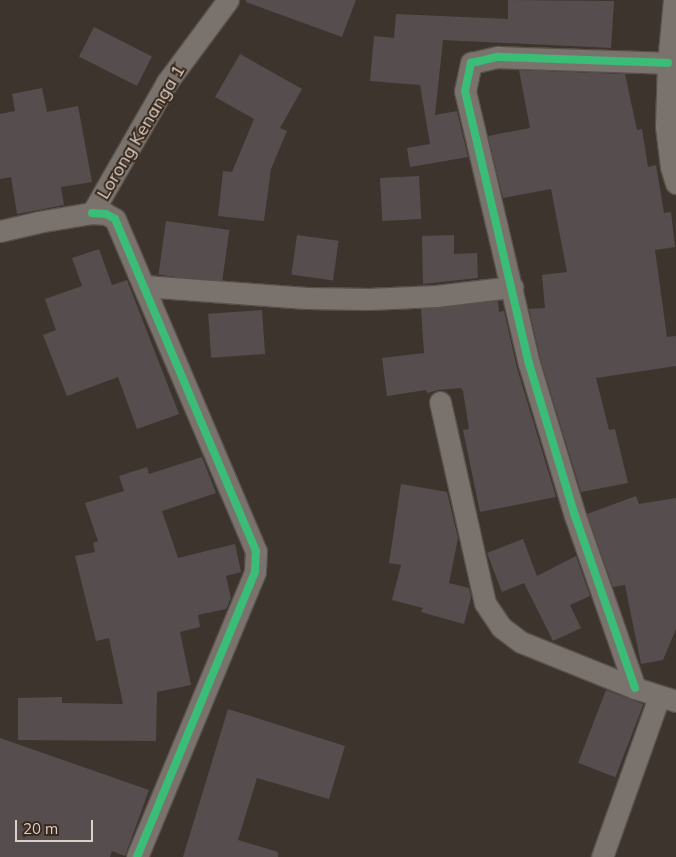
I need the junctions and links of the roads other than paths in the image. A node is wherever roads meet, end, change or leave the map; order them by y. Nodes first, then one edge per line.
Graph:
1 (228, 0) edge
2 (674, 0) edge
3 (668, 63) junction
4 (676, 183) edge
5 (92, 213) junction
6 (0, 231) edge
7 (144, 286) junction
8 (512, 287) junction
9 (440, 402) dead end
10 (635, 688) junction
11 (667, 699) edge
12 (137, 857) edge
13 (602, 857) edge

1 - 5 street, Lorong Kenanga 1
2 - 3 street
3 - 4 street
3 - 8 street
5 - 6 street, Lorong Kenanga 1
5 - 7 street
7 - 8 street
7 - 12 street
8 - 10 street
9 - 10 street
10 - 11 street
11 - 13 street

